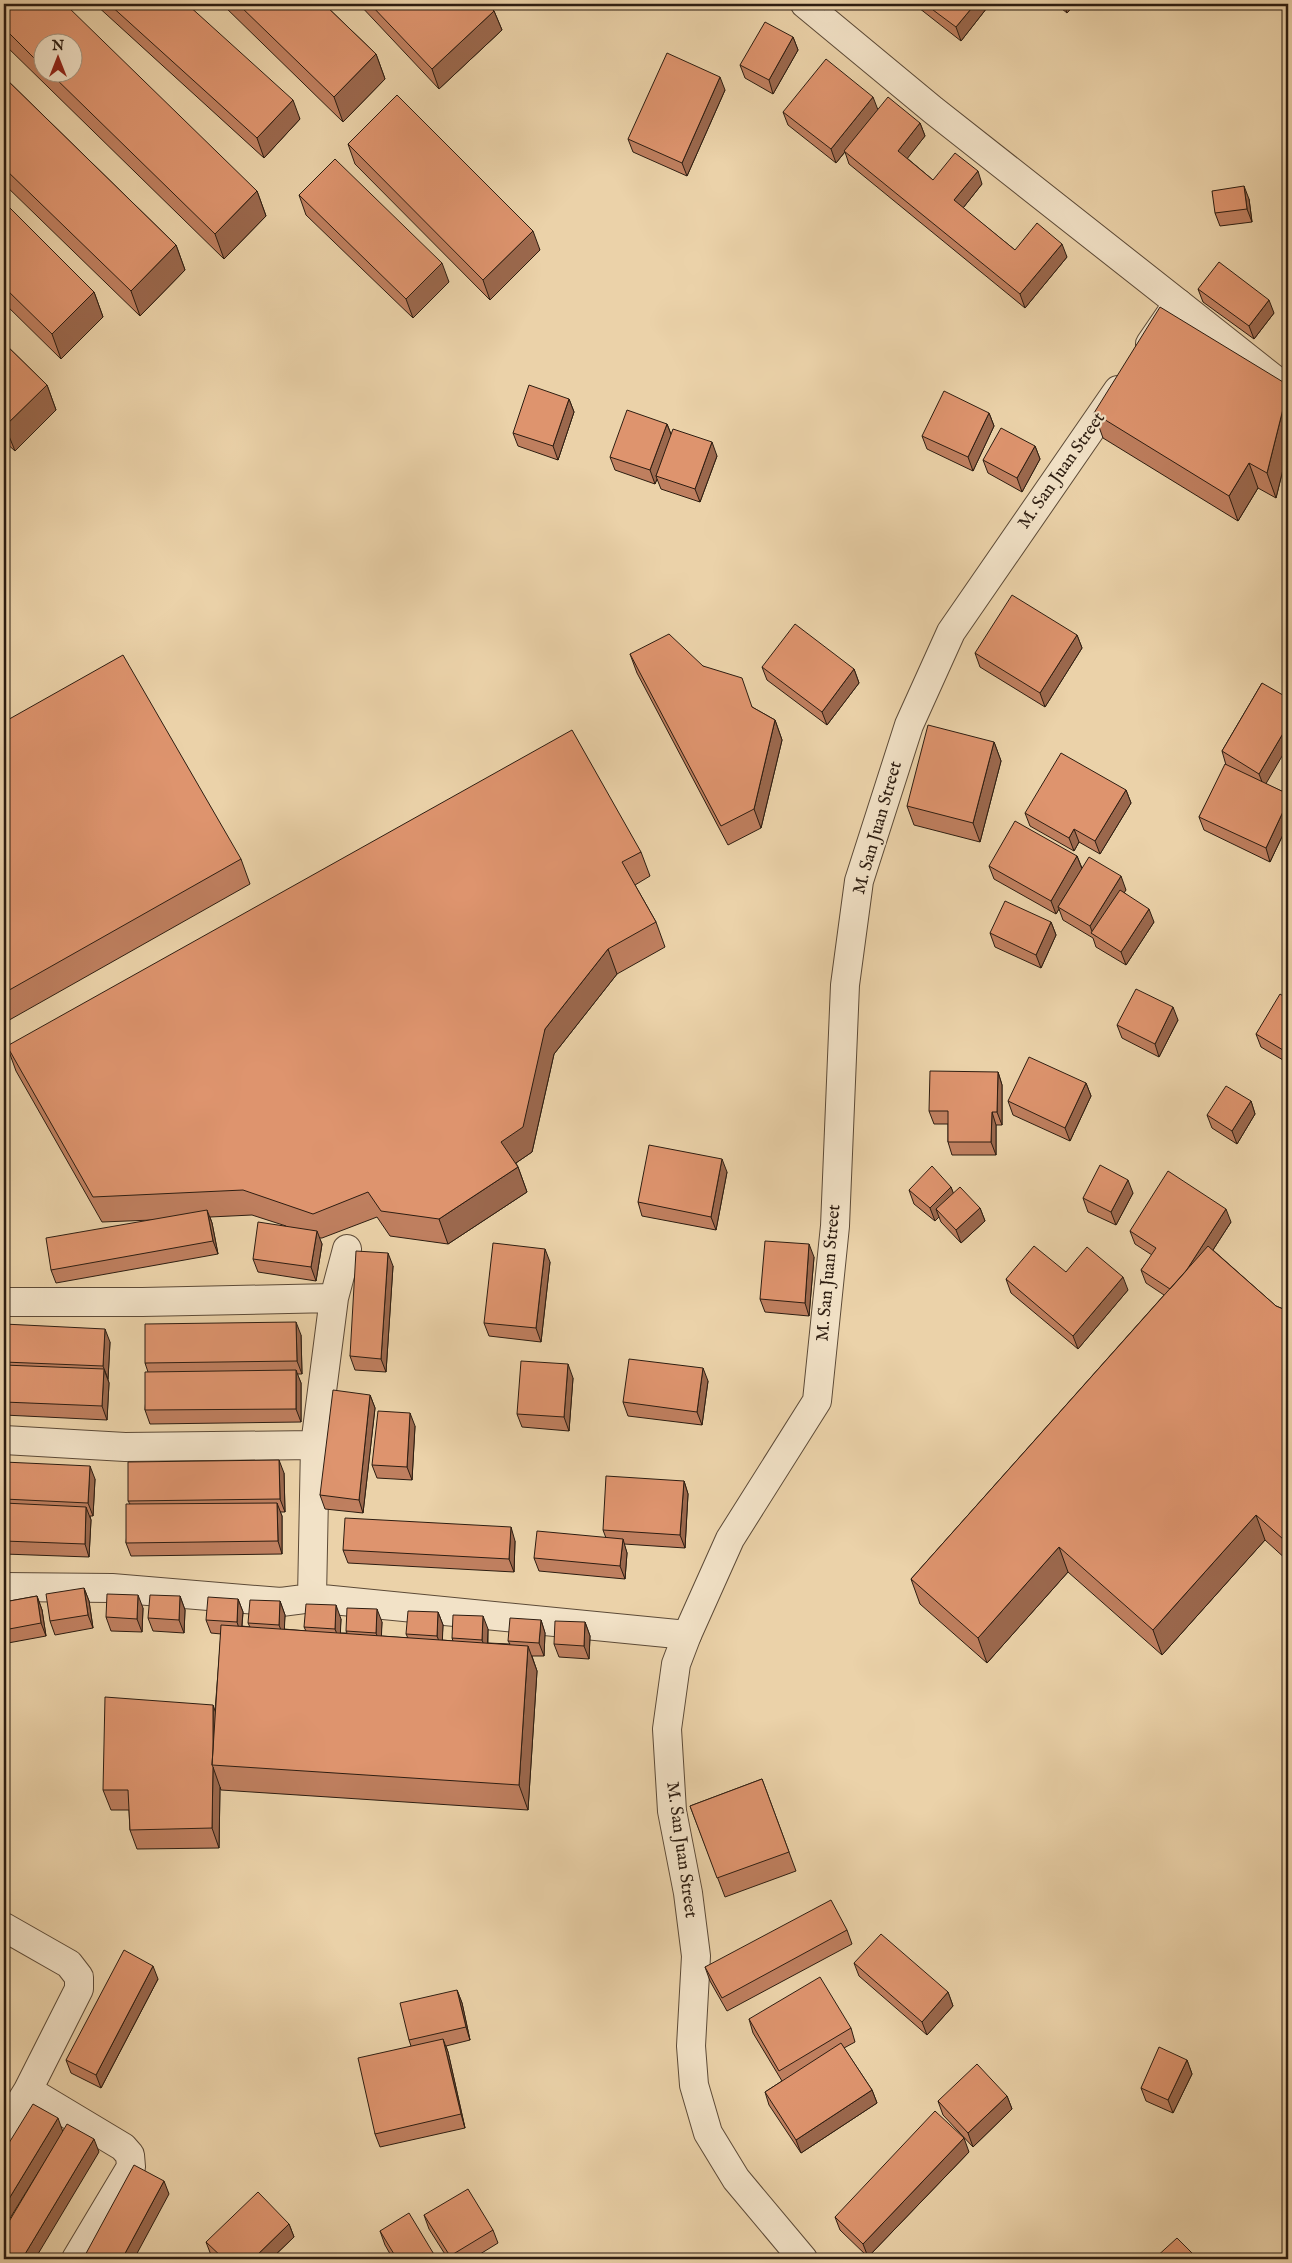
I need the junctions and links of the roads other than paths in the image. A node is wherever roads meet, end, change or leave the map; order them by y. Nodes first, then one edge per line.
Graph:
1 (804, 4) edge
2 (1178, 303) junction
3 (1288, 390) edge
4 (347, 1249) dead end
5 (334, 1298) junction
6 (4, 1302) edge
7 (4, 1440) edge
8 (315, 1445) junction
9 (4, 1587) edge
10 (312, 1598) junction
11 (687, 1635) junction
12 (4, 1927) edge
13 (28, 2090) junction
14 (4, 2129) edge
15 (76, 2259) edge
16 (803, 2259) edge

1 - 2 street
2 - 3 street
2 - 11 street, M. San Juan Street
4 - 5 street
5 - 6 street
5 - 8 street
7 - 8 street
8 - 10 street
9 - 10 street
10 - 11 street
11 - 16 street, M. San Juan Street
12 - 13 street
13 - 14 street
13 - 15 street

